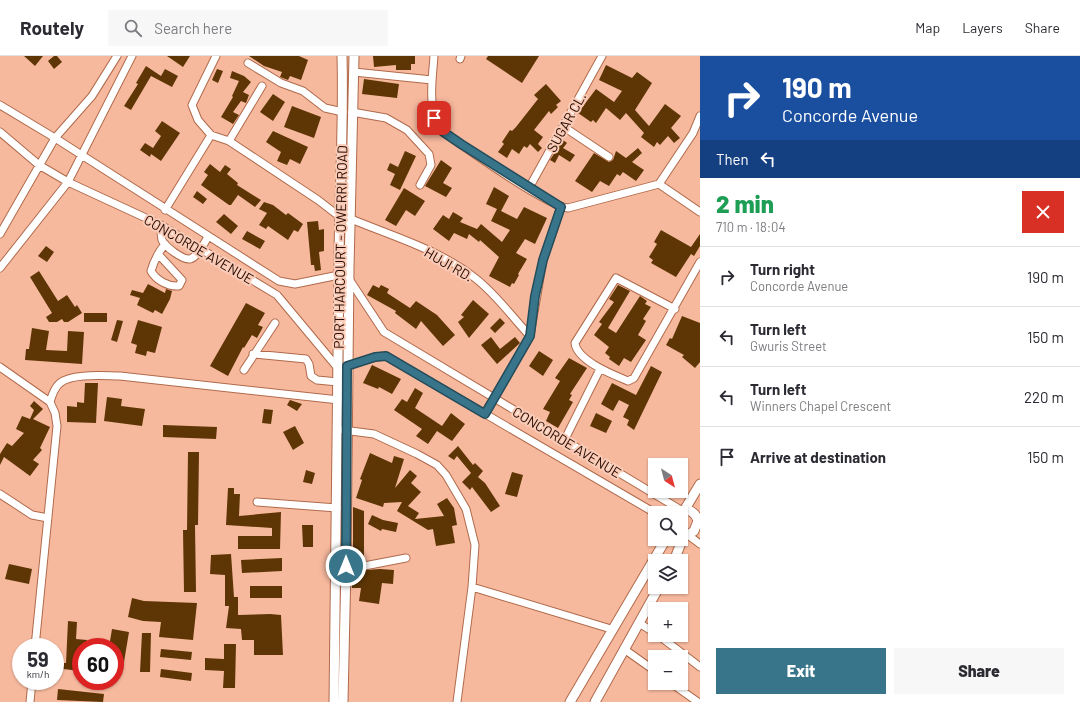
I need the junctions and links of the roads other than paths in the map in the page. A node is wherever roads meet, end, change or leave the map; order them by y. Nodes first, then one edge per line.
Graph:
1 (116, 56) edge
2 (132, 56) edge
3 (216, 56) edge
4 (342, 56) edge
5 (354, 56) edge
6 (434, 56) edge
7 (602, 56) edge
8 (248, 63) dead end
9 (354, 72) junction
10 (432, 80) junction
11 (262, 86) dead end
12 (0, 105) edge
13 (348, 112) junction
14 (700, 116) edge
15 (698, 125) edge
16 (564, 127) junction
17 (0, 132) edge
18 (211, 135) junction
19 (55, 138) junction
20 (229, 141) junction
21 (83, 155) junction
22 (609, 157) dead end
23 (39, 165) junction
24 (68, 182) junction
25 (659, 184) junction
26 (420, 185) dead end
27 (529, 188) junction
28 (561, 207) junction
29 (165, 210) junction
30 (700, 212) edge
31 (340, 217) junction
32 (351, 219) junction
33 (161, 225) junction
34 (0, 234) edge
35 (208, 237) junction
36 (164, 244) junction
37 (201, 248) junction
38 (158, 254) junction
39 (700, 262) edge
40 (0, 268) edge
41 (339, 275) junction
42 (349, 279) junction
43 (675, 309) junction
44 (275, 323) dead end
45 (530, 336) junction
46 (253, 354) junction
47 (347, 366) junction
48 (0, 367) edge
49 (338, 367) junction
50 (600, 369) junction
51 (244, 370) dead end
52 (338, 382) junction
53 (493, 398) junction
54 (339, 400) junction
55 (50, 402) junction
56 (485, 414) junction
57 (343, 430) junction
58 (564, 441) junction
59 (700, 484) edge
60 (0, 494) edge
61 (257, 502) dead end
62 (673, 506) edge
63 (685, 506) edge
64 (337, 508) junction
65 (648, 509) edge
66 (688, 511) edge
67 (48, 518) junction
68 (699, 518) edge
69 (688, 532) edge
70 (688, 536) edge
71 (700, 544) edge
72 (662, 546) edge
73 (406, 558) dead end
74 (346, 566) junction
75 (472, 587) junction
76 (655, 594) edge
77 (639, 623) junction
78 (611, 629) junction
79 (648, 629) edge
80 (36, 638) edge
81 (667, 642) edge
82 (624, 649) junction
83 (648, 666) edge
84 (700, 667) edge
85 (31, 690) edge
86 (681, 690) edge
87 (30, 702) edge
88 (334, 702) edge
89 (343, 702) edge
90 (457, 702) edge
91 (570, 702) edge
92 (595, 702) edge
93 (698, 702) edge

1 - 19 street
2 - 21 street
3 - 18 street
4 - 13 main road, PORT HARCOURT - OWERRI ROAD
5 - 9 main road, PORT HARCOURT - OWERRI ROAD
6 - 10 street
7 - 16 street, SUGAR CL.
8 - 13 street
9 - 10 street
9 - 13 main road, PORT HARCOURT - OWERRI ROAD
10 - 27 street
11 - 20 street
12 - 19 street, CONCORDE AVENUE
13 - 26 street
13 - 31 main road, PORT HARCOURT - OWERRI ROAD
13 - 32 main road, PORT HARCOURT - OWERRI ROAD
14 - 15 street
15 - 25 street
16 - 22 street
16 - 27 street, SUGAR CL.
17 - 23 street, CONCORDE AVENUE
18 - 20 street
18 - 29 street
19 - 21 street, CONCORDE AVENUE
19 - 23 street
20 - 31 street
21 - 24 street
21 - 29 street, CONCORDE AVENUE
23 - 24 street, CONCORDE AVENUE
23 - 34 street
24 - 33 street, CONCORDE AVENUE
24 - 40 street
25 - 28 street
25 - 30 street
27 - 28 street
28 - 45 street
29 - 35 street, CONCORDE AVENUE
31 - 32 main road
31 - 41 main road, PORT HARCOURT - OWERRI ROAD
32 - 42 main road, PORT HARCOURT - OWERRI ROAD
32 - 45 street, HUJI RD.
33 - 36 street
33 - 37 street, CONCORDE AVENUE
35 - 37 street
35 - 41 street, CONCORDE AVENUE
36 - 37 street
36 - 38 street
37 - 49 street, CONCORDE AVENUE
38 - 38 street
39 - 43 street
41 - 49 main road, PORT HARCOURT - OWERRI ROAD
42 - 47 main road, PORT HARCOURT - OWERRI ROAD
42 - 53 street, CONCORDE AVENUE
43 - 50 street
43 - 50 street
44 - 46 street
45 - 53 street
46 - 51 street
46 - 52 street
47 - 56 street, CONCORDE AVENUE
47 - 57 main road, PORT HARCOURT - OWERRI ROAD
48 - 55 street
49 - 52 main road, PORT HARCOURT - OWERRI ROAD
50 - 58 street
52 - 54 main road, PORT HARCOURT - OWERRI ROAD
53 - 56 street
53 - 58 street, CONCORDE AVENUE
54 - 55 street
54 - 57 main road, PORT HARCOURT - OWERRI ROAD
55 - 67 street
56 - 65 street, CONCORDE AVENUE
57 - 64 main road, PORT HARCOURT - OWERRI ROAD
57 - 74 main road, PORT HARCOURT - OWERRI ROAD
57 - 75 street
58 - 62 street, CONCORDE AVENUE
59 - 63 main road
60 - 67 street
61 - 64 street
64 - 88 main road, PORT HARCOURT - OWERRI ROAD
66 - 68 main road
67 - 80 street
68 - 69 main road
70 - 71 street
72 - 78 main road
73 - 74 street
74 - 89 main road, PORT HARCOURT - OWERRI ROAD
75 - 78 street
75 - 90 street
76 - 77 main road
77 - 79 street
77 - 82 main road
78 - 91 main road
81 - 84 street
82 - 83 street
82 - 92 main road
85 - 87 street
86 - 93 street

